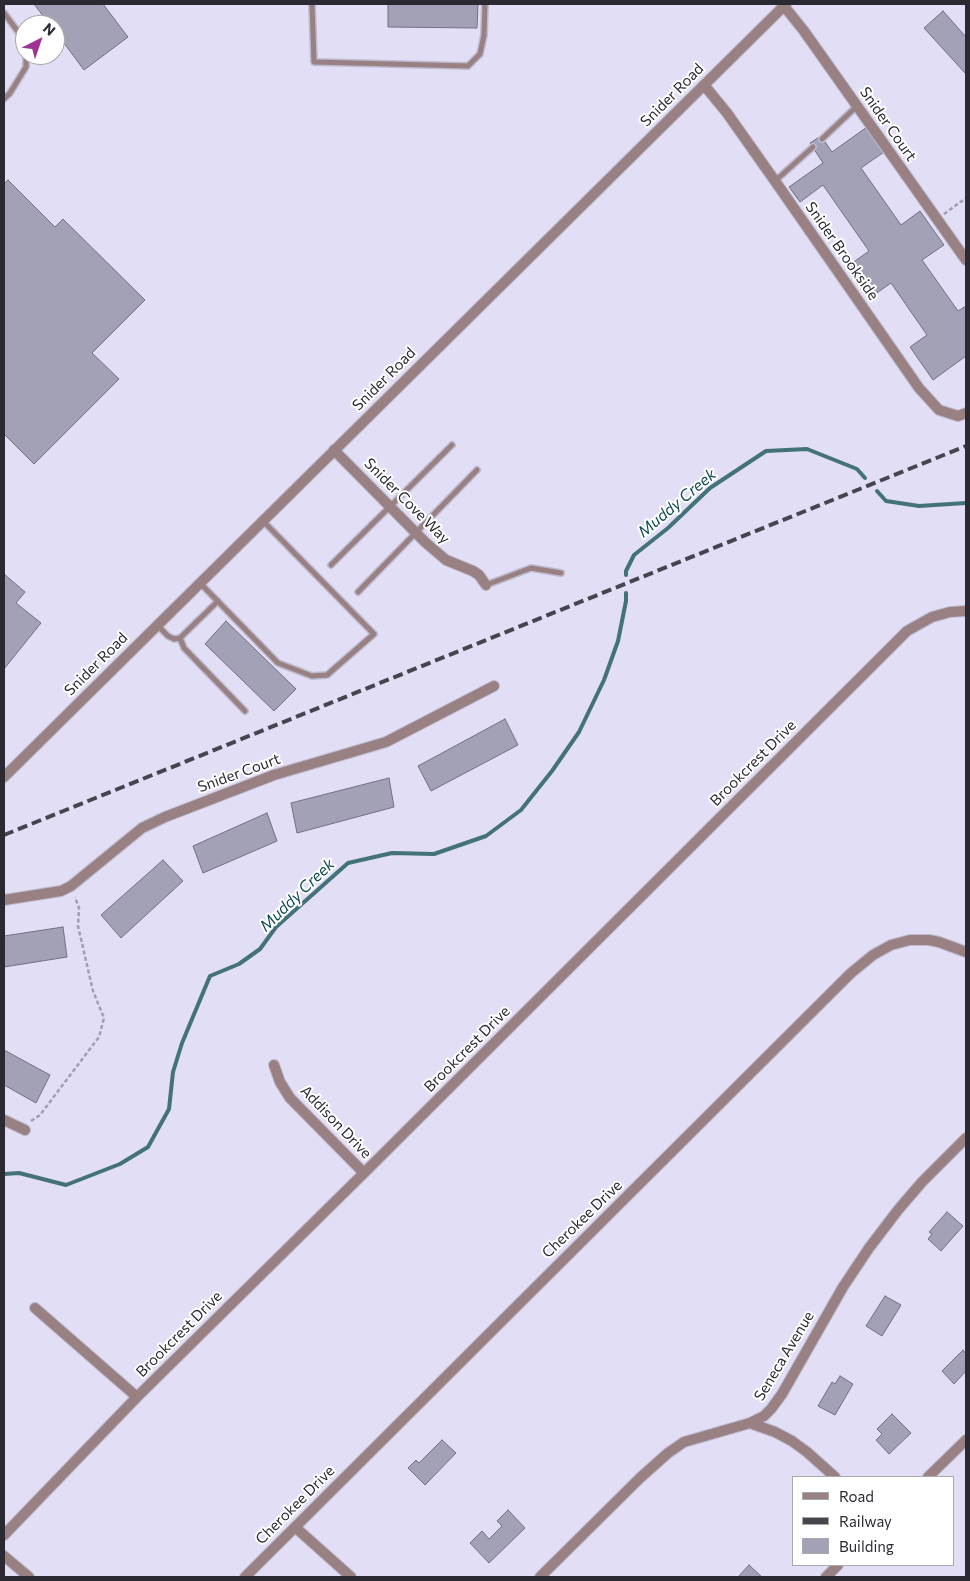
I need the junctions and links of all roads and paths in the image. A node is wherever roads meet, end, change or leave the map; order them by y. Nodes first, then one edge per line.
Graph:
1 (312, 4) edge
2 (485, 4) edge
3 (785, 5) edge
4 (4, 13) edge
5 (15, 27) edge
6 (26, 65) edge
7 (704, 85) junction
8 (4, 99) edge
9 (857, 106) junction
10 (822, 139) dead end
11 (812, 147) dead end
12 (775, 181) junction
13 (966, 198) edge
14 (937, 219) junction
15 (966, 260) edge
16 (966, 412) edge
17 (452, 445) dead end
18 (334, 450) junction
19 (477, 470) dead end
20 (390, 507) junction
21 (263, 520) junction
22 (416, 534) junction
23 (331, 565) dead end
24 (561, 573) dead end
25 (200, 583) junction
26 (486, 585) joint
27 (358, 592) dead end
28 (218, 601) junction
29 (966, 611) edge
30 (157, 625) junction
31 (180, 638) junction
32 (494, 686) dead end
33 (245, 711) dead end
34 (4, 777) edge
35 (72, 886) junction
36 (4, 900) edge
37 (966, 952) edge
38 (274, 1065) dead end
39 (4, 1120) edge
40 (25, 1130) joint
41 (966, 1138) edge
42 (364, 1173) junction
43 (35, 1308) dead end
44 (138, 1396) junction
45 (750, 1423) junction
46 (966, 1440) edge
47 (834, 1476) edge
48 (929, 1476) edge
49 (295, 1527) junction
50 (4, 1535) edge
51 (4, 1556) edge
52 (837, 1566) edge
53 (29, 1577) edge
54 (245, 1577) edge
55 (351, 1577) edge
56 (540, 1577) edge
57 (826, 1577) edge

1 - 2 lane
3 - 7 street, Snider Road
3 - 9 street, Snider Court
4 - 5 lane
6 - 8 lane
7 - 12 street, Snider Brookside
7 - 18 street, Snider Road
9 - 10 lane
9 - 14 street, Snider Court
11 - 12 lane
12 - 16 street, Snider Brookside
13 - 14 path
14 - 15 street, Snider Court
17 - 20 lane
18 - 20 street, Snider Cove Way
18 - 21 street, Snider Road
19 - 22 lane
20 - 22 street, Snider Cove Way
20 - 23 lane
21 - 25 street, Snider Road
21 - 28 lane
22 - 26 street, Snider Cove Way
22 - 27 lane
24 - 26 lane
25 - 28 lane
25 - 30 street, Snider Road
28 - 31 lane
29 - 42 street, Brookcrest Drive
30 - 31 lane
30 - 34 street, Snider Road
31 - 33 lane
32 - 35 street, Snider Court
35 - 36 street, Snider Court
35 - 40 path
37 - 49 street, Cherokee Drive
38 - 42 street, Addison Drive
39 - 40 street
41 - 45 street, Seneca Avenue
42 - 44 street, Brookcrest Drive
43 - 44 street
44 - 50 street, Brookcrest Drive
45 - 47 street
45 - 56 street, Seneca Avenue
46 - 48 street
49 - 54 street, Cherokee Drive
49 - 55 street
51 - 53 street
52 - 57 street

